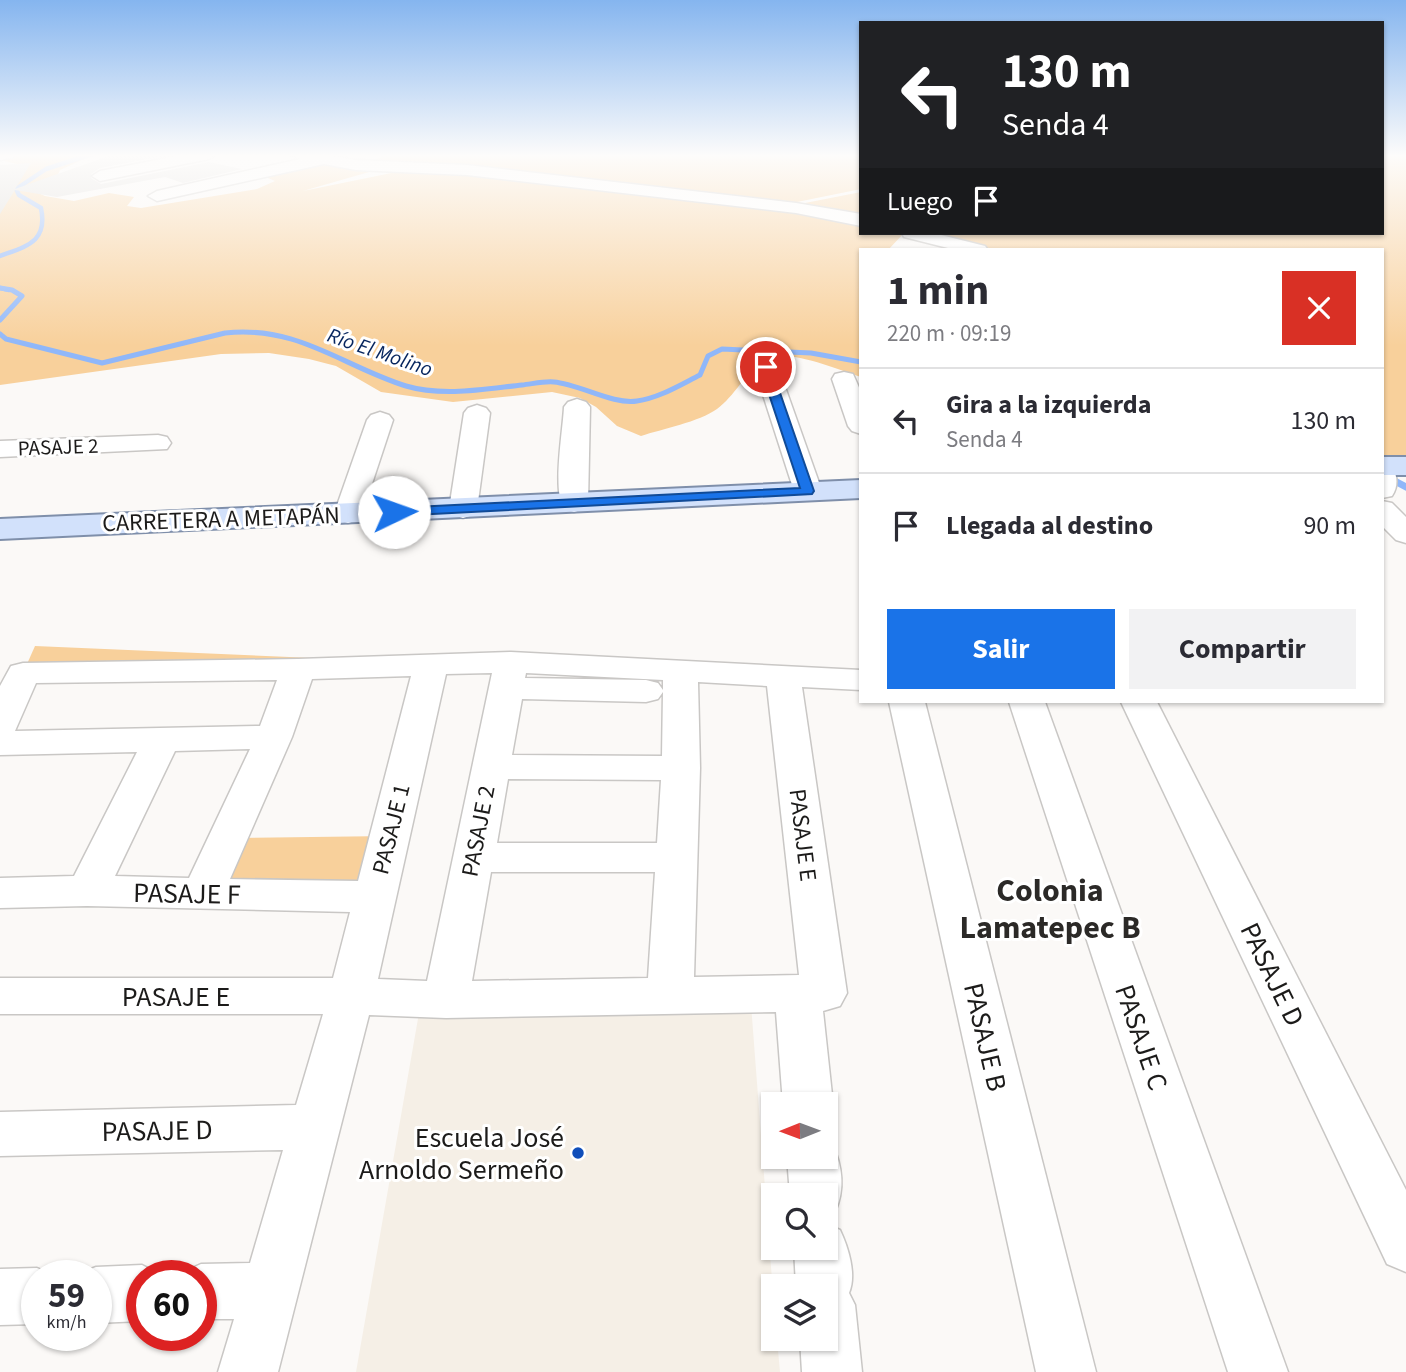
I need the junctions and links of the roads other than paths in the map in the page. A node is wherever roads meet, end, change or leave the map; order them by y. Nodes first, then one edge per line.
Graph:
1 (919, 235) edge
2 (970, 248) edge
3 (766, 367) dead end
4 (844, 379) dead end
5 (577, 407) dead end
6 (477, 413) dead end
7 (380, 420) dead end
8 (859, 420) edge
9 (158, 443) dead end
10 (0, 449) edge
11 (1384, 466) edge
12 (1406, 466) edge
13 (859, 489) edge
14 (808, 491) junction
15 (574, 503) junction
16 (463, 509) junction
17 (1384, 511) edge
18 (348, 514) junction
19 (0, 529) edge
20 (1406, 534) edge
21 (431, 663) junction
22 (298, 669) junction
23 (509, 675) junction
24 (783, 677) junction
25 (859, 680) edge
26 (680, 681) junction
27 (907, 703) edge
28 (1027, 703) edge
29 (1139, 703) edge
30 (0, 726) edge
31 (274, 737) junction
32 (162, 739) junction
33 (0, 743) edge
34 (491, 766) junction
35 (681, 768) junction
36 (473, 857) junction
37 (676, 858) junction
38 (87, 891) junction
39 (0, 892) edge
40 (202, 894) junction
41 (374, 897) junction
42 (811, 993) junction
43 (0, 996) edge
44 (351, 996) junction
45 (670, 996) junction
46 (446, 1000) junction
47 (808, 1092) edge
48 (315, 1127) junction
49 (0, 1134) edge
50 (1406, 1246) edge
51 (271, 1290) junction
52 (217, 1292) edge
53 (21, 1296) edge
54 (0, 1297) edge
55 (830, 1351) edge
56 (248, 1372) edge
57 (832, 1372) edge
58 (1066, 1372) edge
59 (1258, 1372) edge

1 - 2 street
3 - 14 street
4 - 8 street
5 - 15 street
6 - 16 street
7 - 18 street
9 - 10 street, PASAJE 2
11 - 12 main road
13 - 14 main road, CARRETERA A METAPÁN
14 - 15 main road, CARRETERA A METAPÁN
15 - 16 main road, CARRETERA A METAPÁN
16 - 18 main road, CARRETERA A METAPÁN
17 - 20 street
18 - 19 main road, CARRETERA A METAPÁN
21 - 22 street
21 - 23 street
21 - 41 street, PASAJE 1
22 - 30 street
22 - 31 street
23 - 26 street
23 - 34 street, PASAJE 2
24 - 25 street
24 - 26 street
24 - 42 street, PASAJE E
26 - 35 street
27 - 58 street, PASAJE B
28 - 59 street, PASAJE C
29 - 50 street, PASAJE D
31 - 32 street
31 - 40 street
32 - 33 street
32 - 38 street
34 - 35 street
34 - 36 street, PASAJE 2
35 - 37 street
36 - 37 street
36 - 46 street, PASAJE 2
37 - 45 street
38 - 39 street, PASAJE F
38 - 40 street, PASAJE F
40 - 41 street, PASAJE F
41 - 44 street, PASAJE 1
42 - 45 street, PASAJE E
42 - 47 street, PASAJE E
43 - 44 street, PASAJE E
44 - 46 street, PASAJE E
44 - 48 street, PASAJE 1
45 - 46 street, PASAJE E
48 - 49 street, PASAJE D
48 - 51 street, PASAJE 1
51 - 52 street
51 - 56 street, PASAJE 1
53 - 54 street
55 - 57 street

